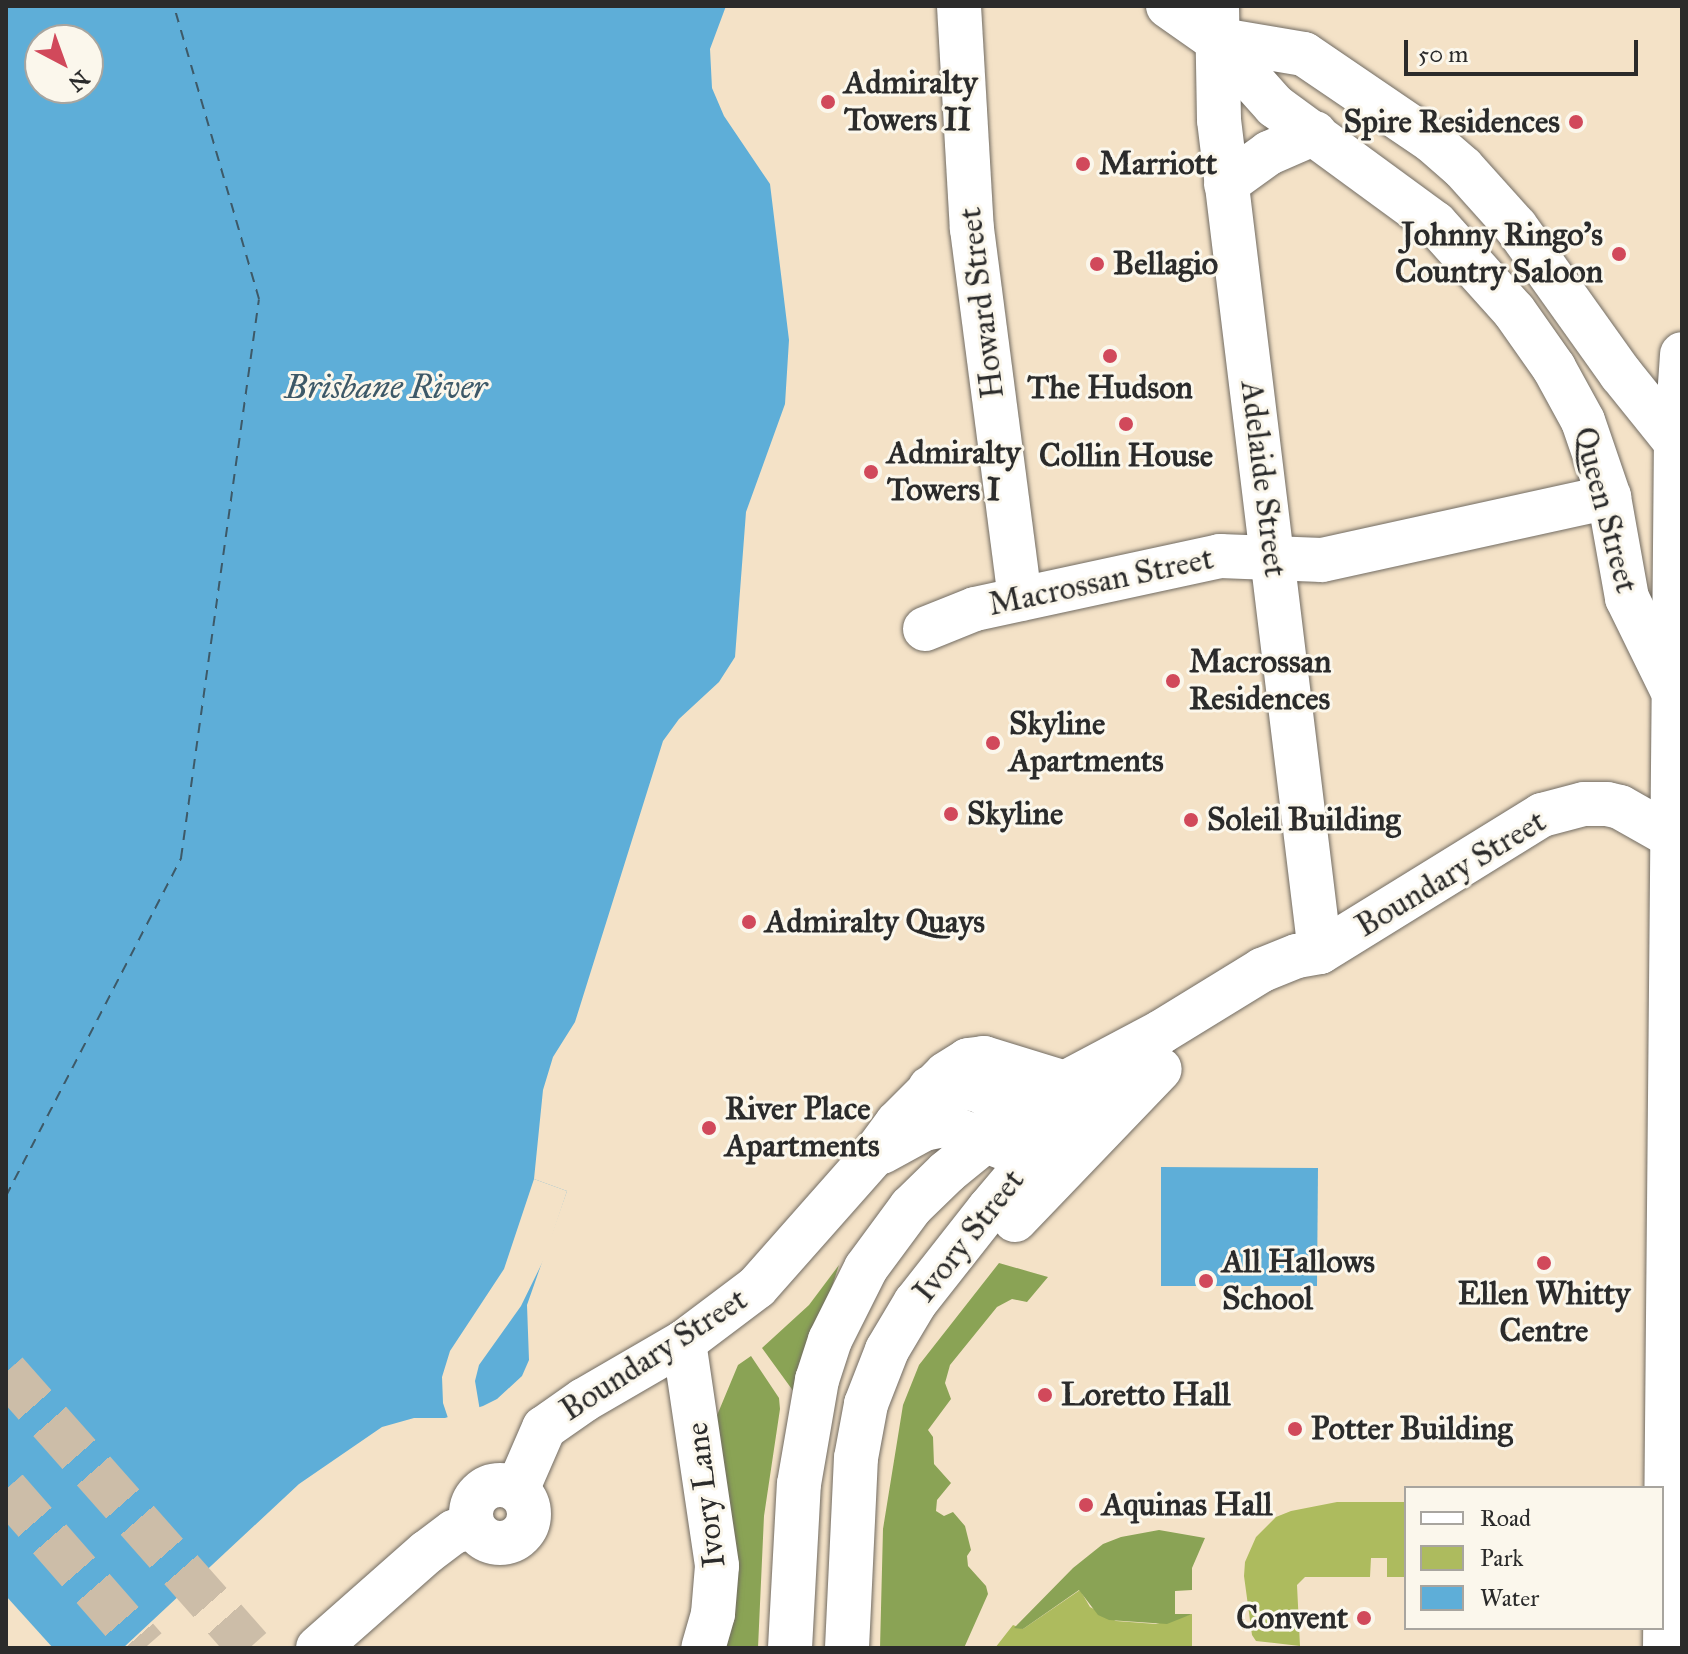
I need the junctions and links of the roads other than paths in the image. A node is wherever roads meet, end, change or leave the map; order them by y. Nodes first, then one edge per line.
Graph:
1 (959, 6) edge
2 (1168, 6) edge
3 (1216, 22) edge
4 (1315, 133) junction
5 (1226, 184) junction
6 (1682, 354) edge
7 (1679, 446) edge
8 (1609, 497) junction
9 (1273, 556) junction
10 (1020, 599) junction
11 (925, 629) dead end
12 (1674, 694) junction
13 (1673, 837) junction
14 (1677, 892) edge
15 (1320, 952) junction
16 (1161, 1051) junction
17 (1065, 1083) junction
18 (930, 1088) junction
19 (1010, 1138) junction
20 (872, 1157) junction
21 (1023, 1211) junction
22 (684, 1342) junction
23 (1675, 1362) edge
24 (318, 1648) edge
25 (703, 1648) edge
26 (790, 1648) edge
27 (811, 1648) edge
28 (847, 1648) edge
29 (870, 1648) edge
30 (1665, 1648) edge

1 - 10 street, Howard Street
2 - 3 street, Queen Street
3 - 4 street, Queen Street
3 - 5 street, Adelaide Street
3 - 7 street, Queen Street
4 - 5 street
4 - 8 street, Queen Street
5 - 9 street, Adelaide Street
6 - 7 street
7 - 12 street
8 - 9 street, Macrossan Street
8 - 12 street, Queen Street
9 - 10 street, Macrossan Street
9 - 15 street, Adelaide Street
10 - 11 street, Macrossan Street
12 - 13 street
13 - 14 street
13 - 15 street, Boundary Street
14 - 23 street
15 - 16 street, Boundary Street
16 - 17 street, Boundary Street
16 - 19 street, Boundary Street
16 - 21 street, Ivory Street
17 - 18 street, Boundary Street
17 - 19 street, Ivory Street
18 - 19 street
18 - 20 street, Boundary Street
19 - 20 street, Boundary Street
19 - 21 street
19 - 26 street, Ivory Street
19 - 27 street, Ivory Street
19 - 28 street, Ivory Street
20 - 22 street, Boundary Street
21 - 29 street, Ivory Street
22 - 24 street, Boundary Street
22 - 25 street, Ivory Lane
23 - 30 street

